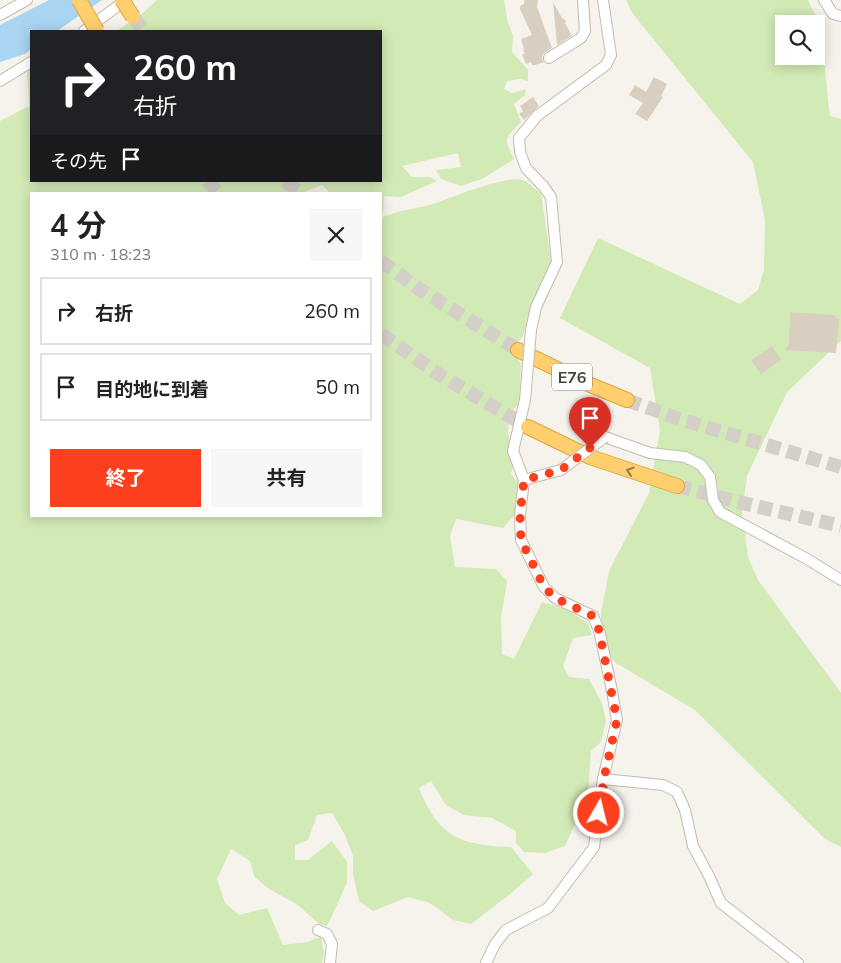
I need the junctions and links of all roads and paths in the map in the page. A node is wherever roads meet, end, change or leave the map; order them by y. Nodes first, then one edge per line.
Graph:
1 (27, 0) edge
2 (79, 0) edge
3 (124, 0) edge
4 (583, 0) edge
5 (603, 0) edge
6 (824, 0) edge
7 (19, 2) edge
8 (0, 15) edge
9 (133, 16) tunnel mouth
10 (841, 16) edge
11 (85, 30) edge
12 (96, 30) edge
13 (549, 58) dead end
14 (30, 63) edge
15 (0, 81) edge
16 (518, 350) tunnel mouth
17 (627, 400) tunnel mouth
18 (528, 427) tunnel mouth
19 (524, 480) junction
20 (677, 486) tunnel mouth
21 (841, 580) edge
22 (604, 778) junction
23 (318, 930) dead end
24 (330, 963) edge
25 (486, 963) edge
26 (798, 963) edge

1 - 7 street
2 - 12 highway, bridge
3 - 9 highway, bridge
3 - 11 street
4 - 13 street
5 - 19 street, bridge
6 - 10 street
7 - 8 street
14 - 15 street
16 - 17 highway, E76
20 -> 18 highway
19 - 21 street, bridge
19 - 22 street
22 - 25 street
22 - 26 street
23 - 24 street

